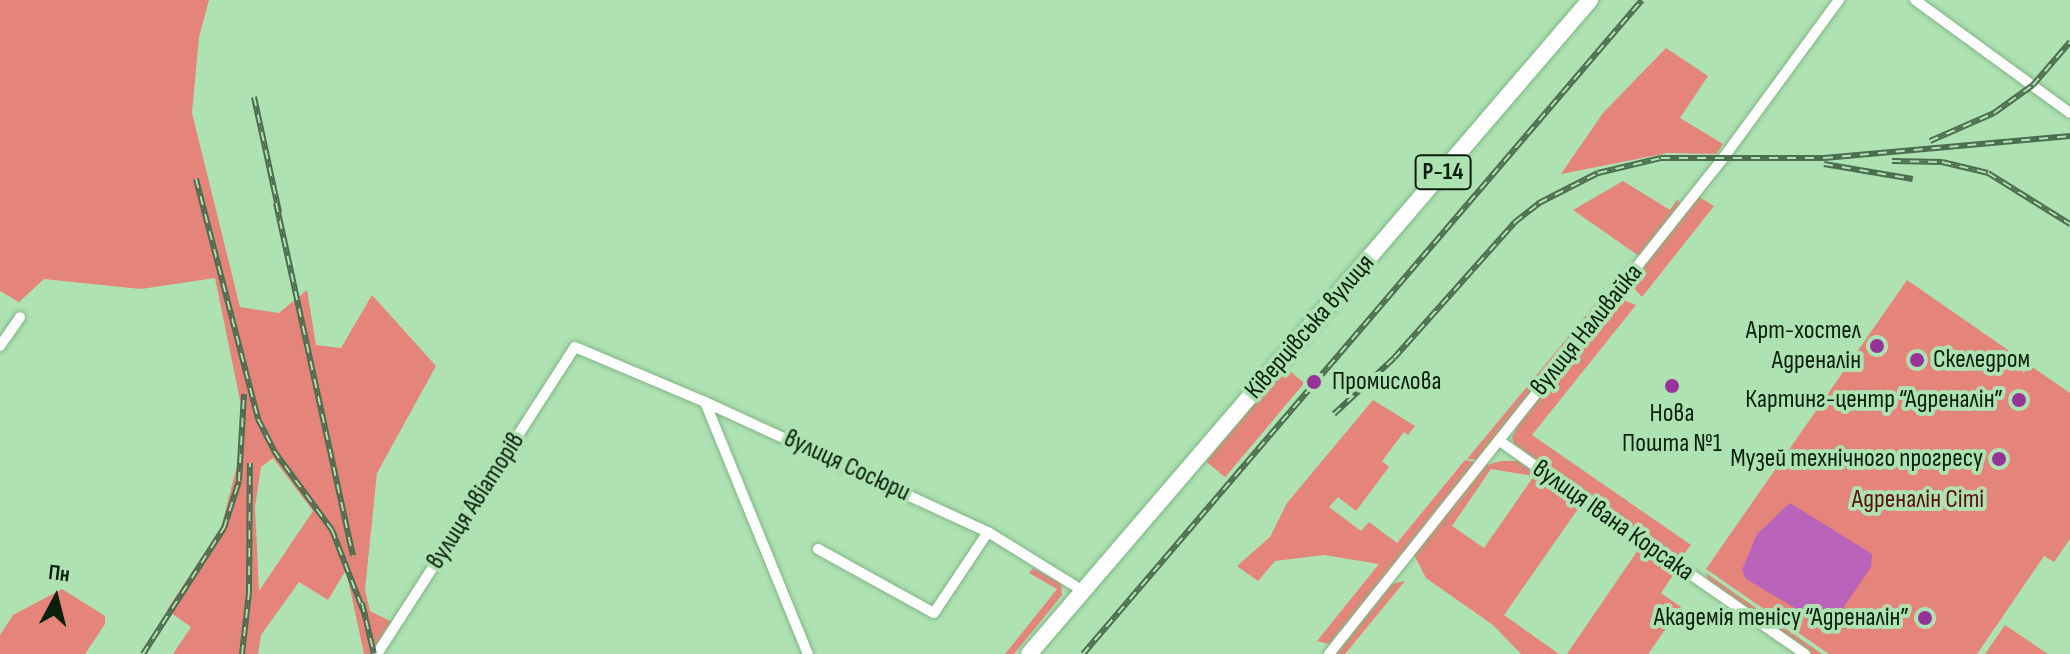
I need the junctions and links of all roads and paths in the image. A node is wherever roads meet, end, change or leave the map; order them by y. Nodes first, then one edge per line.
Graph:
1 (1590, 0) edge
2 (1839, 0) edge
3 (1915, 0) edge
4 (2070, 113) edge
5 (20, 317) dead end
6 (0, 346) edge
7 (575, 347) joint
8 (705, 402) junction
9 (1501, 442) junction
10 (988, 532) junction
11 (818, 549) dead end
12 (1083, 591) junction
13 (377, 654) edge
14 (808, 654) edge
15 (1029, 654) edge
16 (1329, 654) edge
17 (1805, 654) edge

1 - 12 main road, Ківерцівська вулиця / Р-14
2 - 9 street, вулиця Наливайка
3 - 4 street
5 - 6 street
7 - 8 street, вулиця Сосюри
7 - 13 street, вулиця Авіаторів
8 - 10 street, вулиця Сосюри
8 - 14 street
9 - 16 street, вулиця Наливайка
9 - 17 street, вулиця Івана Корсака
10 - 11 street
10 - 12 street, вулиця Сосюри
12 - 15 main road, Ківерцівська вулиця / Р-14

